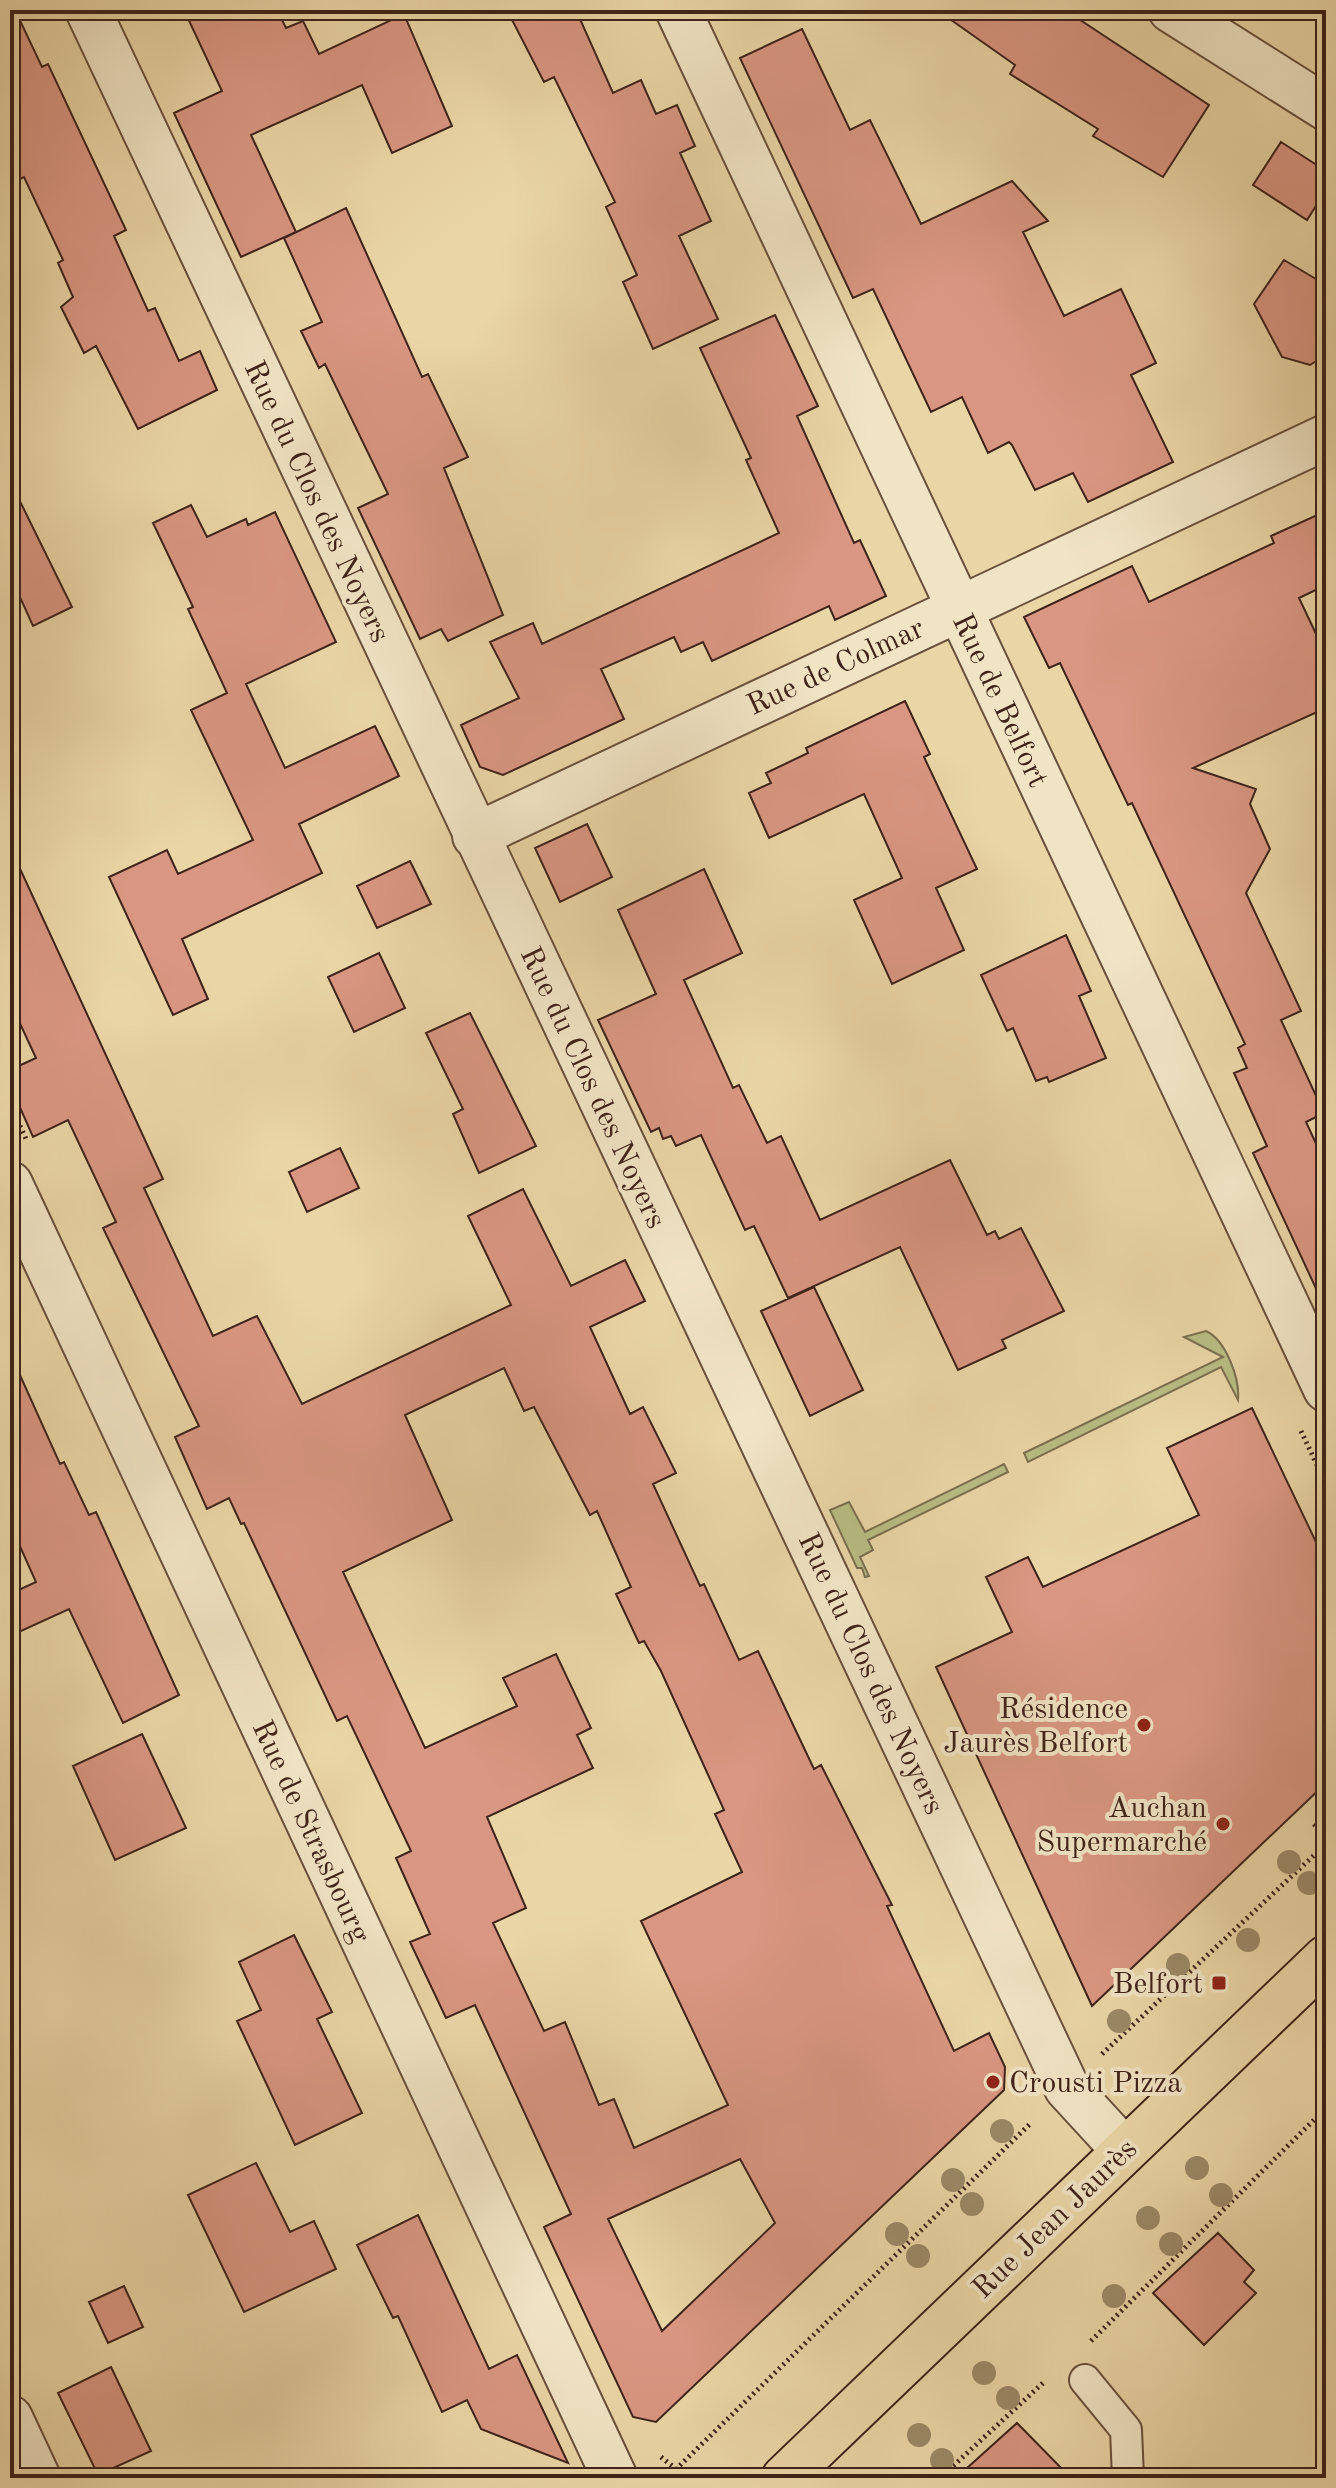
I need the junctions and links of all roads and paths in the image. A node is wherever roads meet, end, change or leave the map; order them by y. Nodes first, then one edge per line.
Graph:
1 (88, 10) edge
2 (678, 10) edge
3 (1171, 10) edge
4 (1326, 108) edge
5 (1326, 437) edge
6 (958, 609) junction
7 (475, 836) junction
8 (10, 1184) edge
9 (1311, 1404) edge
10 (1326, 1484) edge
11 (1314, 1824) dead end
12 (1326, 1838) edge
13 (1326, 1844) edge
14 (1326, 1958) edge
15 (1090, 2046) dead end
16 (1326, 2108) edge
17 (1035, 2119) dead end
18 (1123, 2149) junction
19 (1089, 2343) dead end
20 (1050, 2376) dead end
21 (1085, 2380) dead end
22 (10, 2418) edge
23 (38, 2478) edge
24 (615, 2478) edge
25 (667, 2478) edge
26 (784, 2478) edge
27 (940, 2478) edge
28 (1128, 2478) edge

1 - 7 street, Rue du Clos des Noyers
2 - 6 street, Rue de Belfort
3 - 4 street
5 - 6 street, Rue de Colmar
6 - 7 street, Rue de Colmar
6 - 9 street, Rue de Belfort
7 - 18 street, Rue du Clos des Noyers
8 - 24 street, Rue de Strasbourg
9 - 10 path
11 - 12 path
13 - 15 path
14 - 18 main road, Rue Jean Jaurès
16 - 19 path
17 - 25 path
18 - 26 main road, Rue Jean Jaurès
20 - 27 path
21 - 28 lane
22 - 23 street

